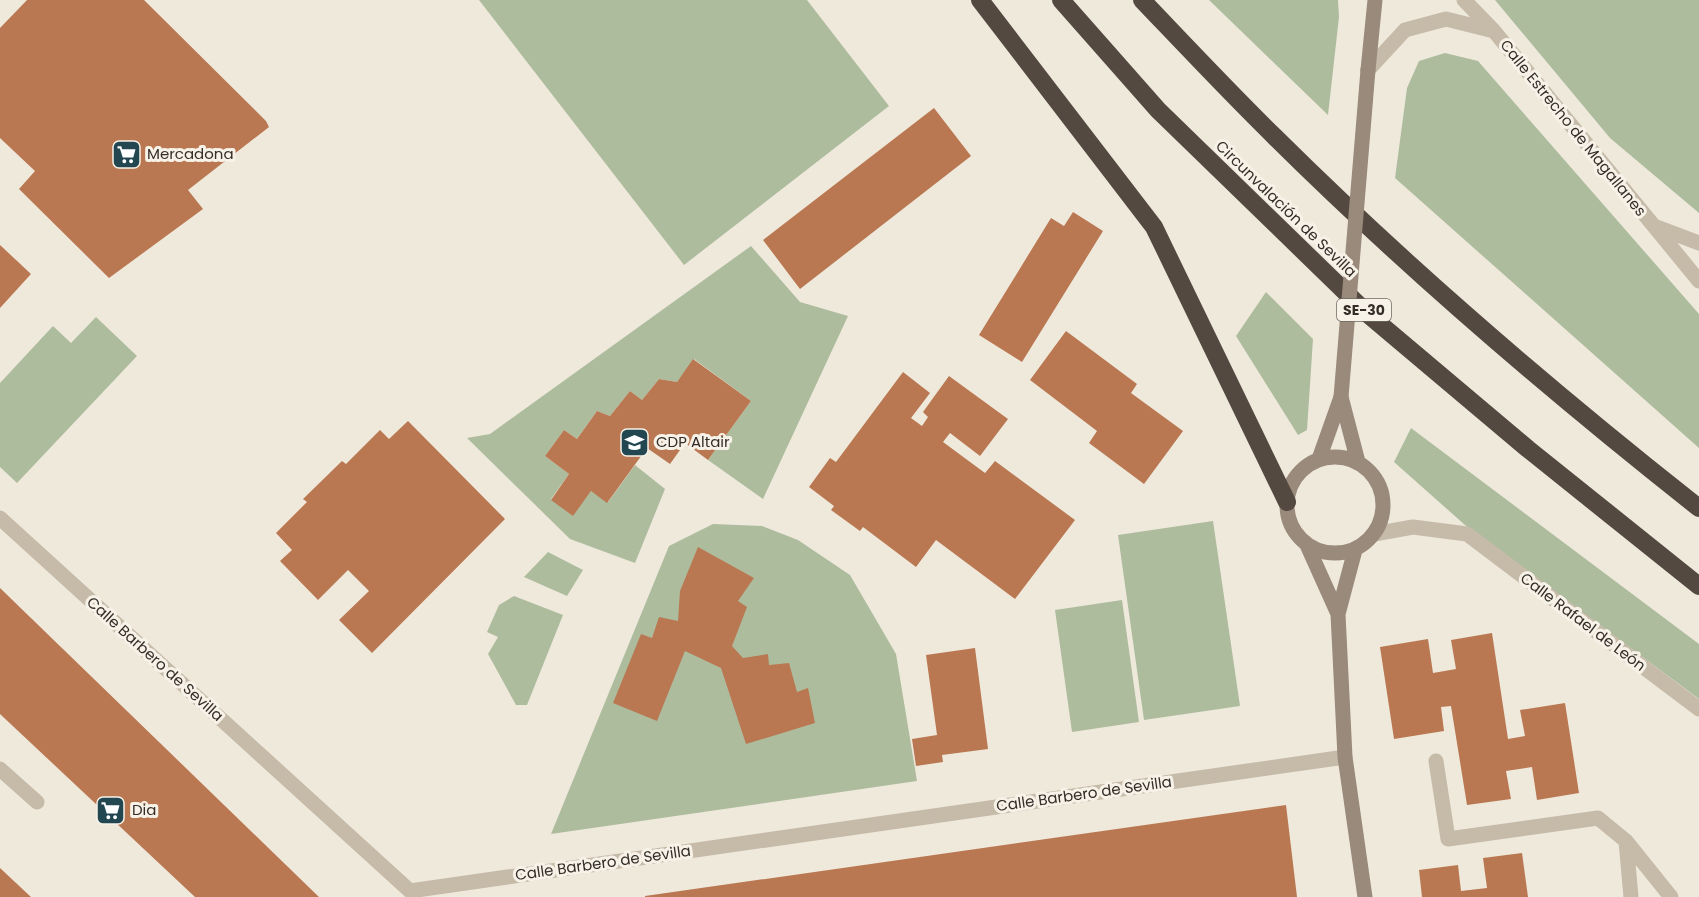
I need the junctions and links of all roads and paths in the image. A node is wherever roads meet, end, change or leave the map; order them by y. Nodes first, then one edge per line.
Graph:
1 (980, 0) edge
2 (1061, 0) edge
3 (1142, 0) edge
4 (1375, 0) edge
5 (1464, 0) edge
6 (1494, 32) junction
7 (1368, 70) junction
8 (1652, 225) junction
9 (1699, 243) edge
10 (1699, 281) edge
11 (1341, 397) junction
12 (1319, 459) junction
13 (1358, 462) junction
14 (1287, 502) junction
15 (1699, 508) edge
16 (0, 518) edge
17 (1374, 534) junction
18 (1307, 545) junction
19 (1355, 550) junction
20 (1699, 586) edge
21 (1338, 614) junction
22 (1699, 709) edge
23 (1345, 757) junction
24 (1436, 760) dead end
25 (0, 769) edge
26 (37, 802) dead end
27 (1626, 841) junction
28 (411, 894) edge
29 (1365, 897) edge
30 (1631, 897) edge
31 (1671, 897) edge

1 - 14 highway
2 - 20 highway, Circunvalación de Sevilla / SE-30
3 - 15 highway
4 - 7 main road
5 - 6 street, Calle Estrecho de Magallanes
6 - 7 street, Calle Estrecho de Magallanes
6 - 8 street, Calle Estrecho de Magallanes
7 - 11 main road, bridge
8 - 9 street, Calle Estrecho de Magallanes
8 - 10 street, Calle Estrecho de Magallanes
11 - 12 main road
11 - 13 main road
12 - 13 main road
12 - 14 main road
13 - 17 main road
14 - 18 main road
16 - 28 street, Calle Barbero de Sevilla
17 - 19 main road
17 - 22 street, Calle Rafael de León
18 - 19 main road
18 - 21 main road
19 - 21 main road
21 - 23 main road
23 - 28 street, Calle Barbero de Sevilla
23 - 29 main road
24 - 27 street
25 - 26 street
27 - 30 street
27 - 31 street

